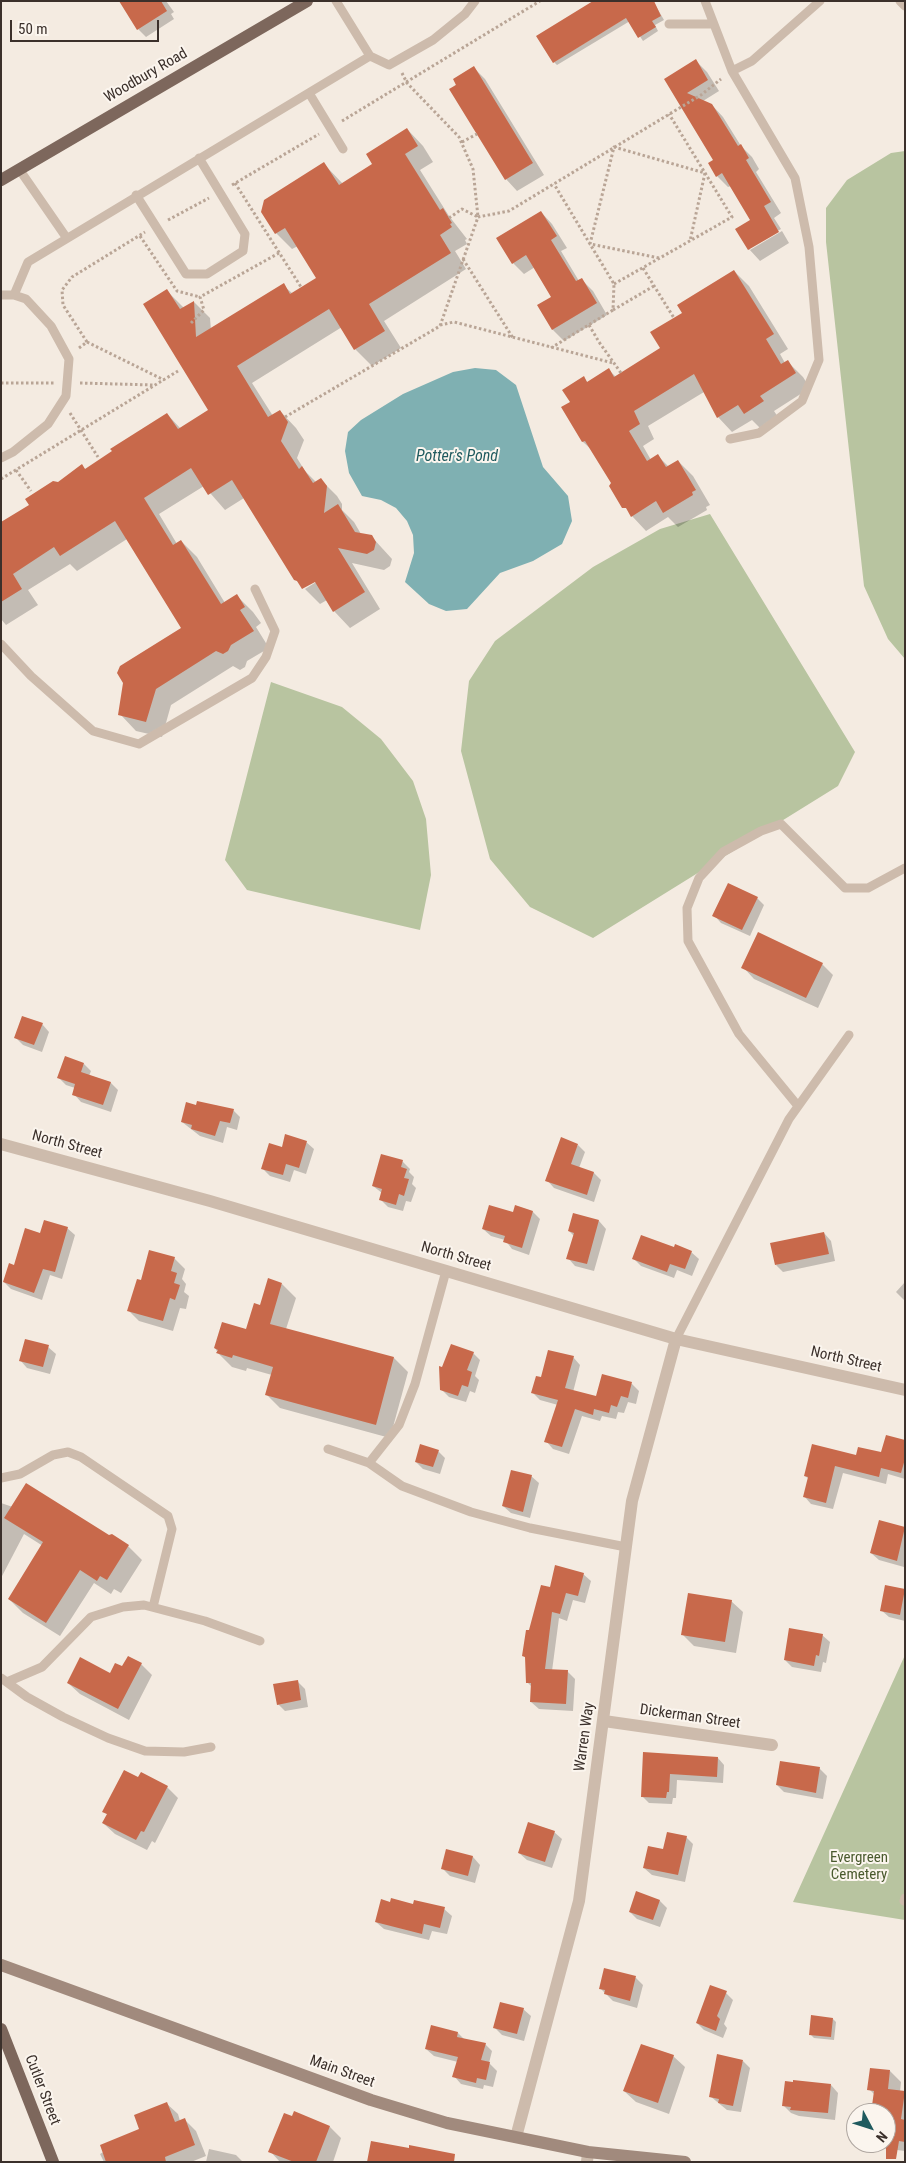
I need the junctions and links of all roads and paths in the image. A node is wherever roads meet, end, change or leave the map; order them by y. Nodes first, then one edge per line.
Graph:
1 (307, 1) edge
2 (336, 1) edge
3 (475, 1) edge
4 (705, 1) edge
5 (820, 1) edge
6 (900, 1) edge
7 (905, 6) edge
8 (669, 24) dead end
9 (714, 24) junction
10 (370, 56) junction
11 (396, 61) junction
12 (732, 71) junction
13 (309, 93) junction
14 (669, 114) junction
15 (477, 134) dead end
16 (462, 142) junction
17 (614, 147) junction
18 (342, 149) dead end
19 (199, 158) junction
20 (19, 169) junction
21 (705, 174) junction
22 (1, 180) edge
23 (235, 183) dead end
24 (554, 184) junction
25 (136, 195) junction
26 (478, 217) junction
27 (449, 218) dead end
28 (66, 237) junction
29 (690, 241) junction
30 (590, 244) junction
31 (279, 253) junction
32 (659, 258) junction
33 (464, 259) junction
34 (644, 268) junction
35 (614, 284) junction
36 (654, 286) junction
37 (301, 288) dead end
38 (14, 294) junction
39 (1, 295) edge
40 (613, 310) junction
41 (674, 318) dead end
42 (190, 322) dead end
43 (589, 325) junction
44 (440, 326) junction
45 (514, 338) junction
46 (87, 342) dead end
47 (551, 348) junction
48 (613, 363) junction
49 (178, 370) dead end
50 (621, 373) dead end
51 (164, 380) junction
52 (285, 417) dead end
53 (730, 439) dead end
54 (1, 458) edge
55 (16, 470) junction
56 (1, 479) edge
57 (30, 491) dead end
58 (255, 588) dead end
59 (1, 644) edge
60 (905, 868) edge
61 (849, 1034) dead end
62 (798, 1106) junction
63 (1, 1144) edge
64 (446, 1271) junction
65 (676, 1339) junction
66 (905, 1390) edge
67 (328, 1448) dead end
68 (369, 1463) junction
69 (1, 1478) edge
70 (626, 1547) junction
71 (153, 1607) junction
72 (260, 1641) dead end
73 (4, 1680) edge
74 (604, 1721) junction
75 (772, 1745) dead end
76 (211, 1746) dead end
77 (1, 1965) edge
78 (1, 2029) edge
79 (516, 2137) junction
80 (587, 2157) edge
81 (52, 2162) edge
82 (685, 2162) edge

1 - 20 main road, Woodbury Road
2 - 10 lane
3 - 11 lane
4 - 9 lane
5 - 12 lane
6 - 7 lane
8 - 9 lane
9 - 12 lane
10 - 11 lane
10 - 13 lane
11 - 16 path
12 - 14 path
12 - 53 lane
13 - 18 lane
13 - 19 lane
14 - 17 path
14 - 21 path
15 - 16 path
16 - 26 path
17 - 21 path
17 - 24 path
17 - 30 path
19 - 25 lane
19 - 25 lane
20 - 22 main road, Woodbury Road
20 - 28 lane
21 - 29 path
21 - 29 path
23 - 31 path
24 - 26 path
24 - 30 path
25 - 28 lane
26 - 27 path
26 - 33 path
28 - 38 lane
29 - 32 path
30 - 32 path
30 - 35 path
31 - 37 path
31 - 42 path
32 - 34 path
33 - 44 path
33 - 45 path
34 - 35 path
34 - 36 path
35 - 40 path
36 - 40 path
36 - 41 path
38 - 39 lane
38 - 54 lane
40 - 43 path
43 - 47 path
43 - 48 path
44 - 45 path
44 - 52 path
45 - 47 path
46 - 51 path
47 - 48 path
48 - 50 path
49 - 51 path
51 - 55 path
55 - 56 path
55 - 57 path
58 - 59 lane
60 - 62 lane
61 - 62 lane
62 - 65 lane
63 - 64 street, North Street
64 - 65 street, North Street
64 - 68 lane
65 - 66 street, North Street
65 - 70 street, Warren Way
67 - 68 lane
68 - 70 lane
69 - 71 lane
70 - 74 street, Warren Way
71 - 72 lane
71 - 73 lane
73 - 76 lane
74 - 75 street, Dickerman Street
74 - 79 street, Warren Way
77 - 79 main road, Main Street
78 - 81 main road, Cutler Street
79 - 80 main road, Main Street
80 - 82 main road, Main Street

